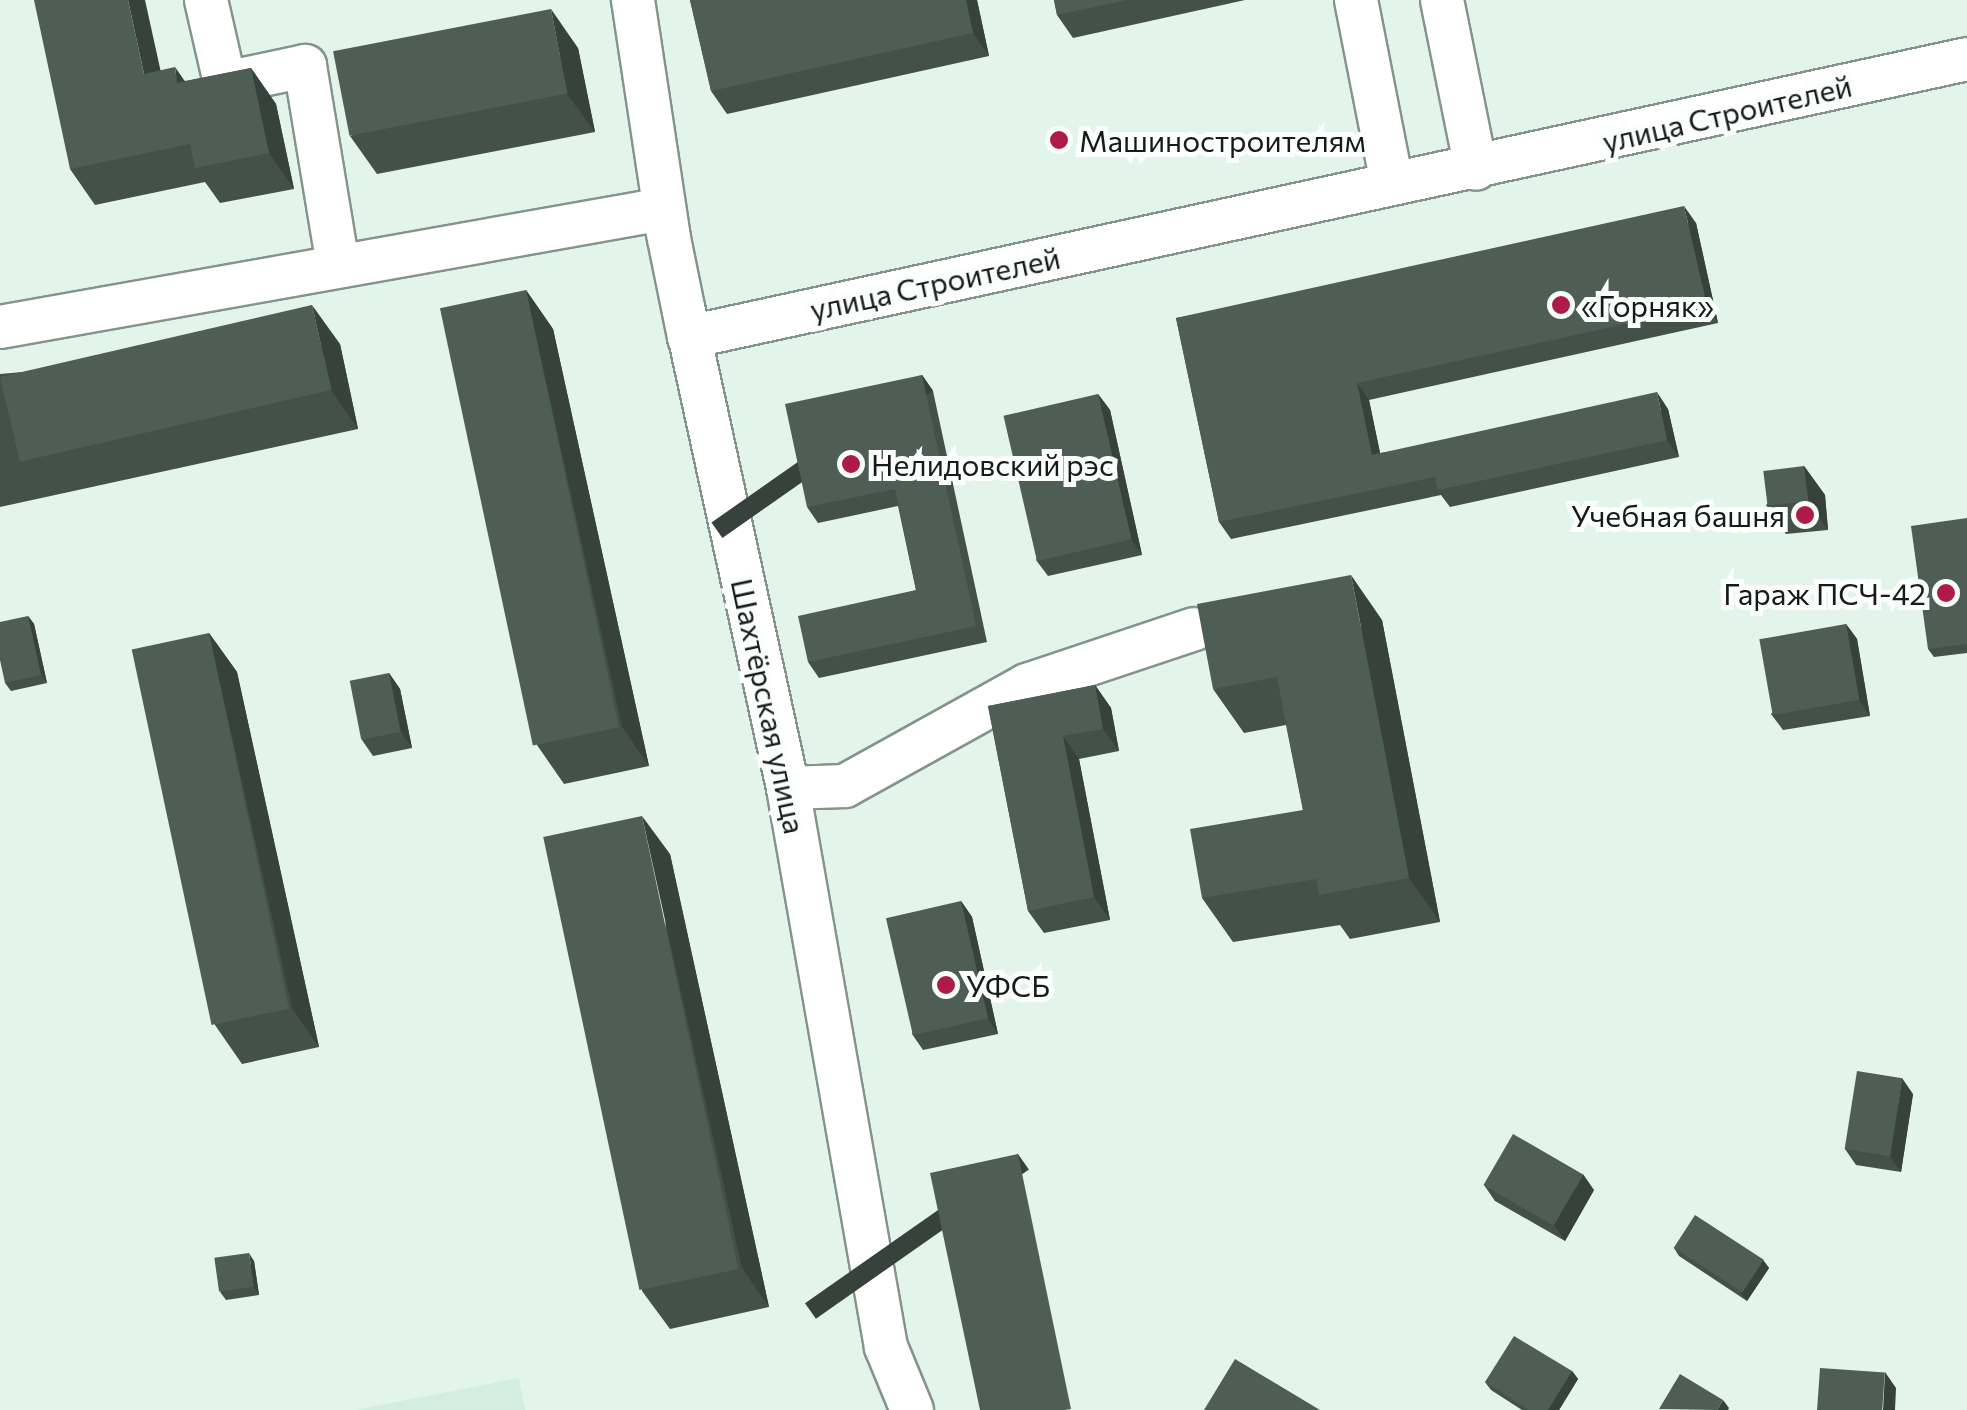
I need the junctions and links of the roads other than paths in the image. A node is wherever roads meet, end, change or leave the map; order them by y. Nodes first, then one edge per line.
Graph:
1 (206, 0) edge
2 (633, 0) edge
3 (1356, 0) edge
4 (1442, 0) edge
5 (1967, 59) edge
6 (1476, 169) junction
7 (1392, 184) junction
8 (663, 209) junction
9 (338, 266) junction
10 (0, 327) edge
11 (690, 337) junction
12 (1194, 629) edge
13 (788, 788) junction
14 (912, 1410) edge

1 - 9 street
2 - 8 street
3 - 7 street
4 - 6 street
5 - 6 street, улица Строителей
6 - 7 street, улица Строителей
7 - 11 street, улица Строителей
8 - 9 street
8 - 11 street
9 - 10 street
11 - 13 street, Шахтёрская улица
12 - 13 street
13 - 14 street, Шахтёрская улица

